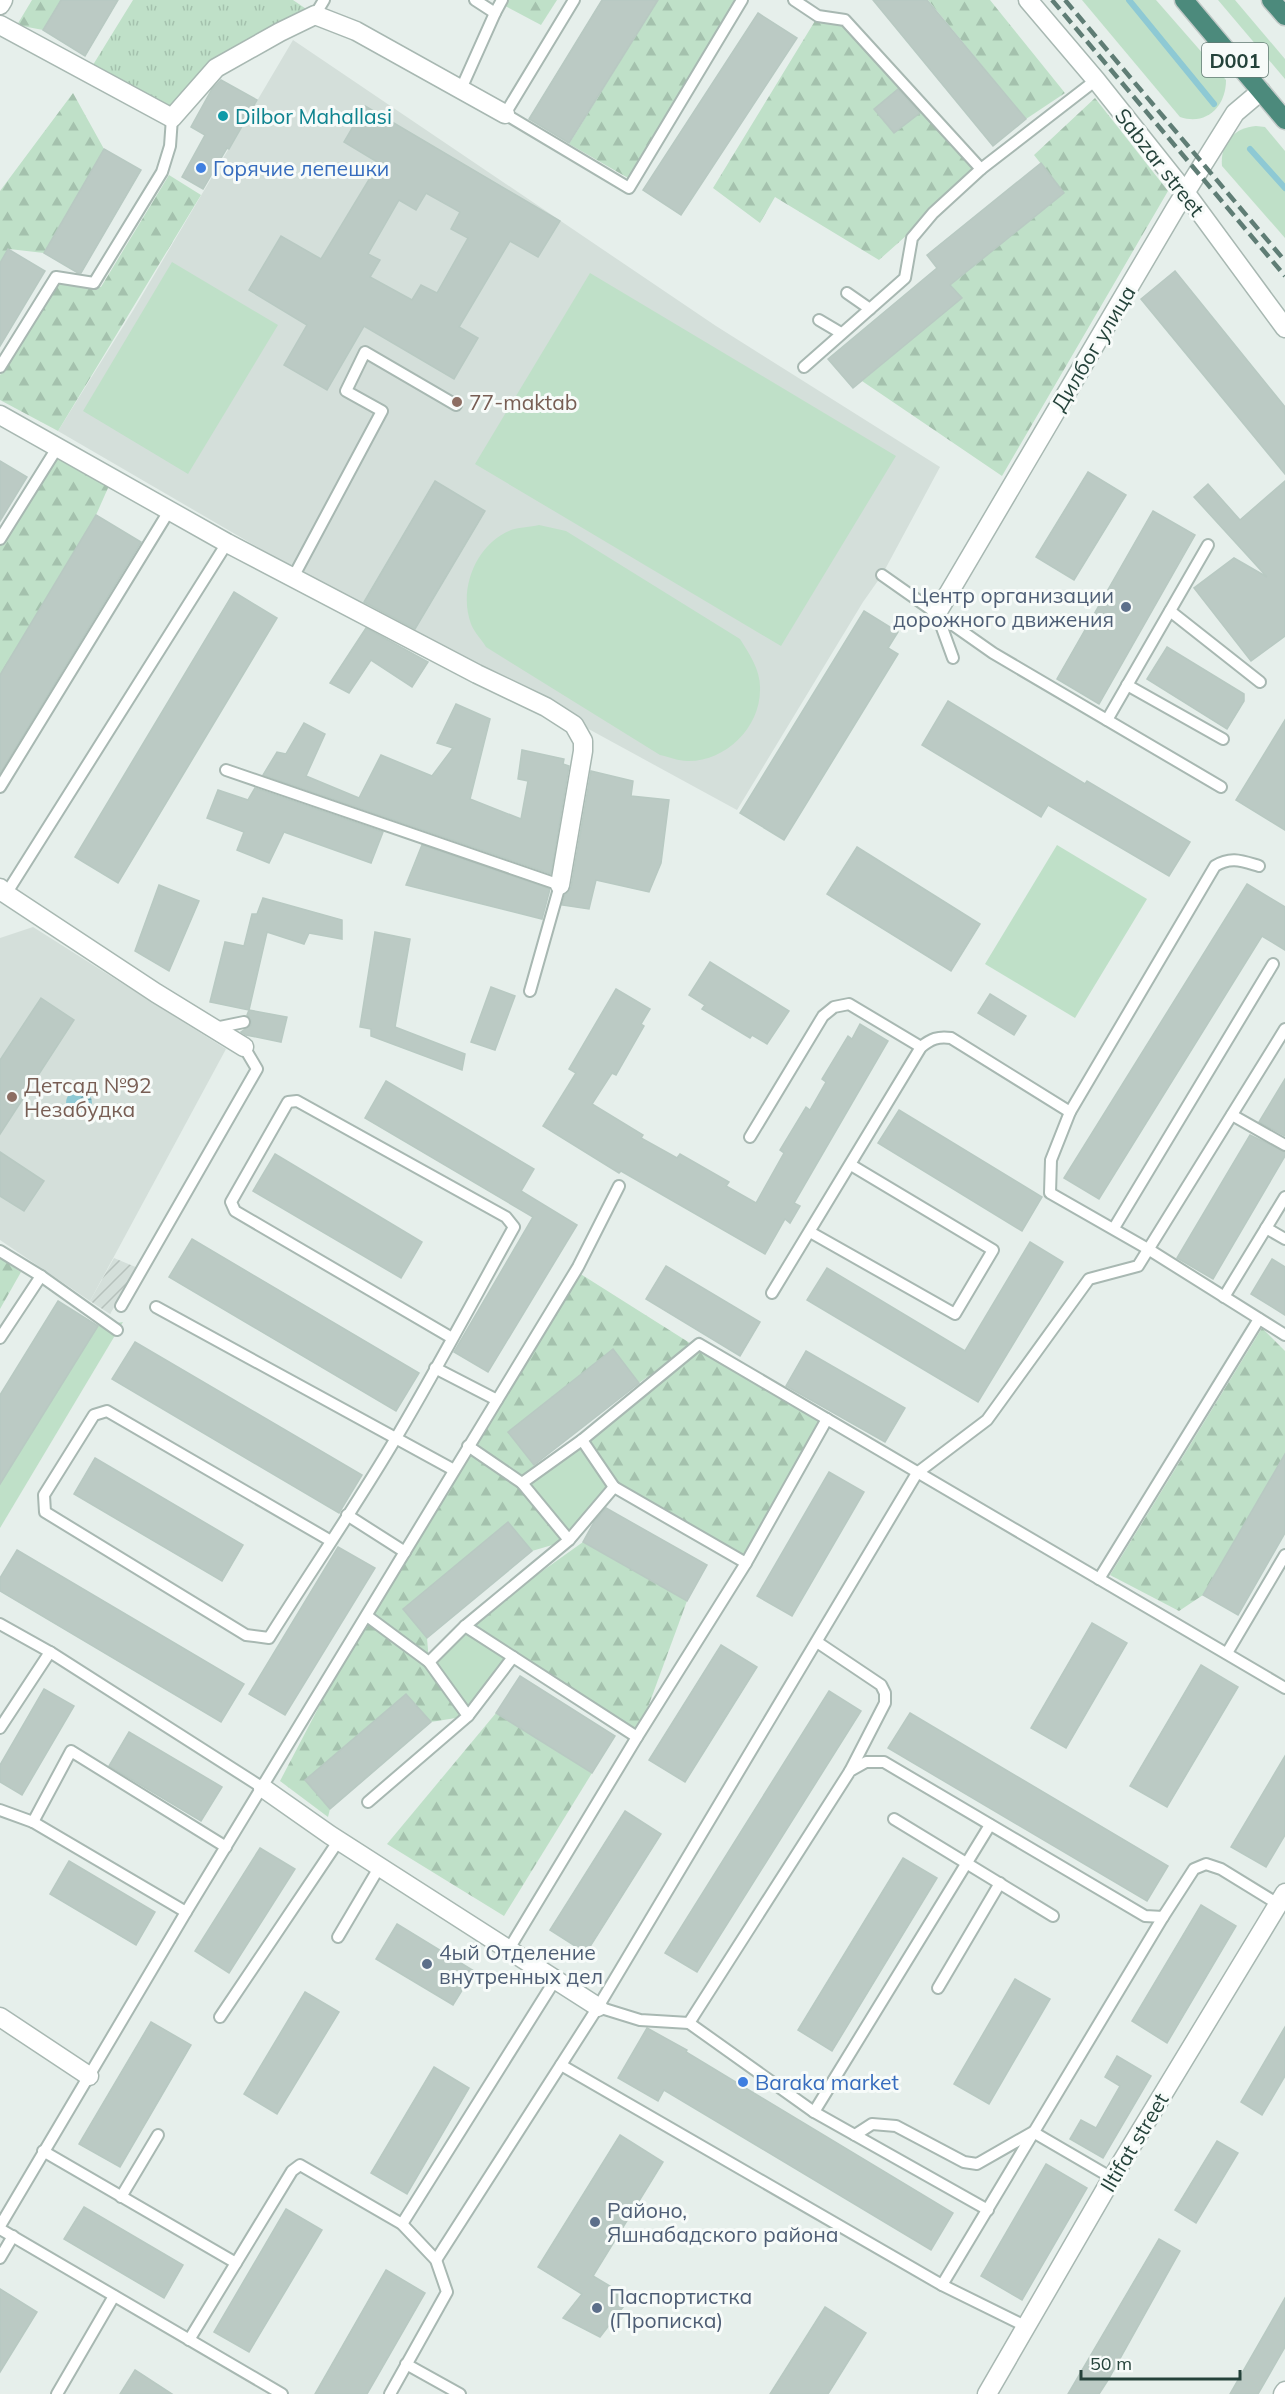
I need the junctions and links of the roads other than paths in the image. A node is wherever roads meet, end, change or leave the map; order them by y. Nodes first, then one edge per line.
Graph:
1 (3, 0) edge
2 (475, 0) edge
3 (502, 0) edge
4 (574, 0) edge
5 (742, 0) edge
6 (794, 0) edge
7 (1028, 0) edge
8 (1184, 0) edge
9 (1271, 0) edge
10 (0, 4) edge
11 (319, 8) edge
12 (495, 13) junction
13 (1285, 16) edge
14 (0, 25) edge
15 (1096, 80) junction
16 (461, 89) junction
17 (1261, 91) junction
18 (505, 114) junction
19 (172, 118) junction
20 (1285, 120) edge
21 (981, 169) junction
22 (1185, 192) junction
23 (847, 293) dead end
24 (870, 309) junction
25 (819, 320) dead end
26 (1285, 328) edge
27 (841, 333) junction
28 (0, 367) edge
29 (804, 367) dead end
30 (456, 405) dead end
31 (0, 415) edge
32 (57, 448) junction
33 (169, 511) junction
34 (0, 539) edge
35 (227, 543) junction
36 (1208, 545) dead end
37 (882, 575) dead end
38 (290, 576) junction
39 (1170, 611) junction
40 (937, 613) junction
41 (953, 658) dead end
42 (1260, 682) dead end
43 (1127, 685) junction
44 (1107, 720) junction
45 (1223, 739) dead end
46 (226, 770) dead end
47 (1221, 787) dead end
48 (0, 788) edge
49 (1259, 866) dead end
50 (560, 885) junction
51 (3, 891) edge
52 (1273, 964) dead end
53 (530, 992) dead end
54 (244, 1022) dead end
55 (215, 1028) junction
56 (1285, 1029) edge
57 (244, 1047) joint
58 (921, 1047) junction
59 (1070, 1112) junction
60 (1232, 1115) junction
61 (750, 1137) dead end
62 (1285, 1144) edge
63 (851, 1165) junction
64 (619, 1186) dead end
65 (1285, 1197) edge
66 (1114, 1228) junction
67 (1266, 1228) junction
68 (810, 1232) junction
69 (1285, 1239) edge
70 (1148, 1249) junction
71 (0, 1251) edge
72 (41, 1276) junction
73 (772, 1293) dead end
74 (1224, 1297) junction
75 (121, 1306) dead end
76 (156, 1307) dead end
77 (1259, 1319) junction
78 (117, 1330) dead end
79 (1285, 1335) edge
80 (0, 1338) edge
81 (452, 1338) junction
82 (435, 1368) junction
83 (497, 1400) junction
84 (827, 1419) junction
85 (396, 1439) junction
86 (582, 1440) junction
87 (468, 1446) junction
88 (454, 1470) junction
89 (917, 1473) junction
90 (522, 1483) junction
91 (614, 1487) junction
92 (347, 1515) junction
93 (569, 1540) junction
94 (331, 1541) junction
95 (405, 1552) junction
96 (1285, 1555) edge
97 (746, 1563) junction
98 (1099, 1579) junction
99 (367, 1616) junction
100 (0, 1624) edge
101 (465, 1626) junction
102 (817, 1642) junction
103 (50, 1652) junction
104 (1227, 1653) junction
105 (513, 1657) junction
106 (429, 1662) junction
107 (1285, 1688) edge
108 (468, 1716) junction
109 (0, 1728) edge
110 (637, 1737) junction
111 (850, 1771) junction
112 (263, 1788) junction
113 (368, 1802) dead end
114 (0, 1810) edge
115 (894, 1819) dead end
116 (33, 1822) junction
117 (990, 1825) junction
118 (339, 1840) junction
119 (226, 1847) junction
120 (380, 1866) junction
121 (1000, 1883) junction
122 (1282, 1899) edge
123 (186, 1912) junction
124 (1053, 1916) dead end
125 (1163, 1917) junction
126 (338, 1937) dead end
127 (509, 1949) junction
128 (555, 1980) junction
129 (938, 1988) dead end
130 (598, 2007) junction
131 (0, 2017) edge
132 (220, 2017) dead end
133 (689, 2023) junction
134 (561, 2065) junction
135 (89, 2076) junction
136 (814, 2112) junction
137 (1033, 2132) junction
138 (158, 2135) dead end
139 (855, 2135) junction
140 (43, 2151) junction
141 (1112, 2178) junction
142 (122, 2197) junction
143 (988, 2210) junction
144 (402, 2224) junction
145 (0, 2227) edge
146 (13, 2236) junction
147 (0, 2258) edge
148 (436, 2260) junction
149 (236, 2263) junction
150 (942, 2286) junction
151 (114, 2296) junction
152 (1025, 2326) junction
153 (189, 2340) junction
154 (406, 2364) junction
155 (57, 2394) edge
156 (282, 2394) edge
157 (390, 2394) edge
158 (460, 2394) edge
159 (987, 2394) edge

1 - 10 street
2 - 12 lane
3 - 12 lane
4 - 18 lane
5 - 18 lane
6 - 21 lane
7 - 15 street, Sabzar street
8 - 17 highway, D001
9 - 13 highway
11 - 16 street
11 - 19 street
12 - 16 lane
14 - 19 street
15 - 21 lane
15 - 22 street, Sabzar street
16 - 18 street
17 - 20 highway, D001
17 - 22 street, Дилбог улица
19 - 28 lane
21 - 24 lane
22 - 26 street, Sabzar street
22 - 40 street, Дилбог улица
23 - 24 lane
24 - 27 lane
25 - 27 lane
27 - 29 lane
30 - 38 lane
31 - 32 street
32 - 33 street
32 - 34 lane
33 - 35 street
33 - 48 lane
35 - 38 street
35 - 51 lane
36 - 39 lane
37 - 40 lane
38 - 50 street
39 - 42 lane
39 - 43 lane
40 - 41 lane
40 - 44 lane
43 - 44 lane
43 - 45 lane
44 - 47 lane
46 - 50 lane
49 - 59 lane
50 - 53 lane
51 - 55 street
52 - 66 lane
54 - 55 lane
55 - 57 street
56 - 60 lane
57 - 75 lane
58 - 59 lane
58 - 61 lane
58 - 63 lane
59 - 66 lane
60 - 62 lane
60 - 70 lane
63 - 68 lane
63 - 68 lane
64 - 83 lane
65 - 67 lane
66 - 70 lane
67 - 69 lane
67 - 74 lane
68 - 73 lane
70 - 74 lane
70 - 89 lane
71 - 72 lane
72 - 78 lane
72 - 80 lane
74 - 77 lane
76 - 85 lane
77 - 79 lane
77 - 98 lane
81 - 81 lane
81 - 82 lane
82 - 83 lane
82 - 85 lane
83 - 87 lane
84 - 86 lane
84 - 89 lane
84 - 97 lane
85 - 88 lane
85 - 92 lane
86 - 90 lane
86 - 91 lane
87 - 88 lane
87 - 90 lane
88 - 95 lane
89 - 98 lane
89 - 102 lane
90 - 93 lane
91 - 93 lane
91 - 97 lane
92 - 94 lane
92 - 95 lane
93 - 101 lane
94 - 94 lane
95 - 99 lane
96 - 104 lane
97 - 110 lane
98 - 104 lane
99 - 106 lane
99 - 112 lane
100 - 103 lane
101 - 105 lane
101 - 106 lane
102 - 111 lane
102 - 130 lane
103 - 109 lane
103 - 112 lane
104 - 107 lane
105 - 108 lane
105 - 110 lane
106 - 108 lane
108 - 113 lane
110 - 127 lane
111 - 117 lane
111 - 133 lane
112 - 118 street
112 - 119 lane
114 - 116 lane
115 - 121 lane
116 - 119 lane
116 - 123 lane
117 - 125 lane
117 - 136 lane
118 - 120 street
118 - 132 lane
119 - 123 lane
120 - 126 lane
120 - 127 street
121 - 124 lane
121 - 129 lane
122 - 125 lane
122 - 141 street, Iltifаt street
123 - 135 lane
125 - 137 lane
127 - 128 street
128 - 130 street
128 - 144 lane
130 - 133 lane
130 - 134 lane
131 - 135 street
133 - 136 lane
134 - 148 lane
134 - 150 lane
135 - 140 lane
136 - 139 lane
137 - 139 lane
137 - 141 lane
137 - 143 lane
138 - 142 lane
139 - 143 lane
140 - 142 lane
140 - 145 lane
141 - 152 street, Iltifаt street
142 - 149 lane
143 - 150 lane
144 - 148 lane
144 - 149 lane
145 - 146 lane
146 - 147 lane
146 - 151 lane
148 - 154 lane
149 - 153 lane
150 - 152 lane
151 - 153 lane
151 - 155 lane
152 - 159 street, Iltifаt street
153 - 156 lane
154 - 157 lane
154 - 158 lane

